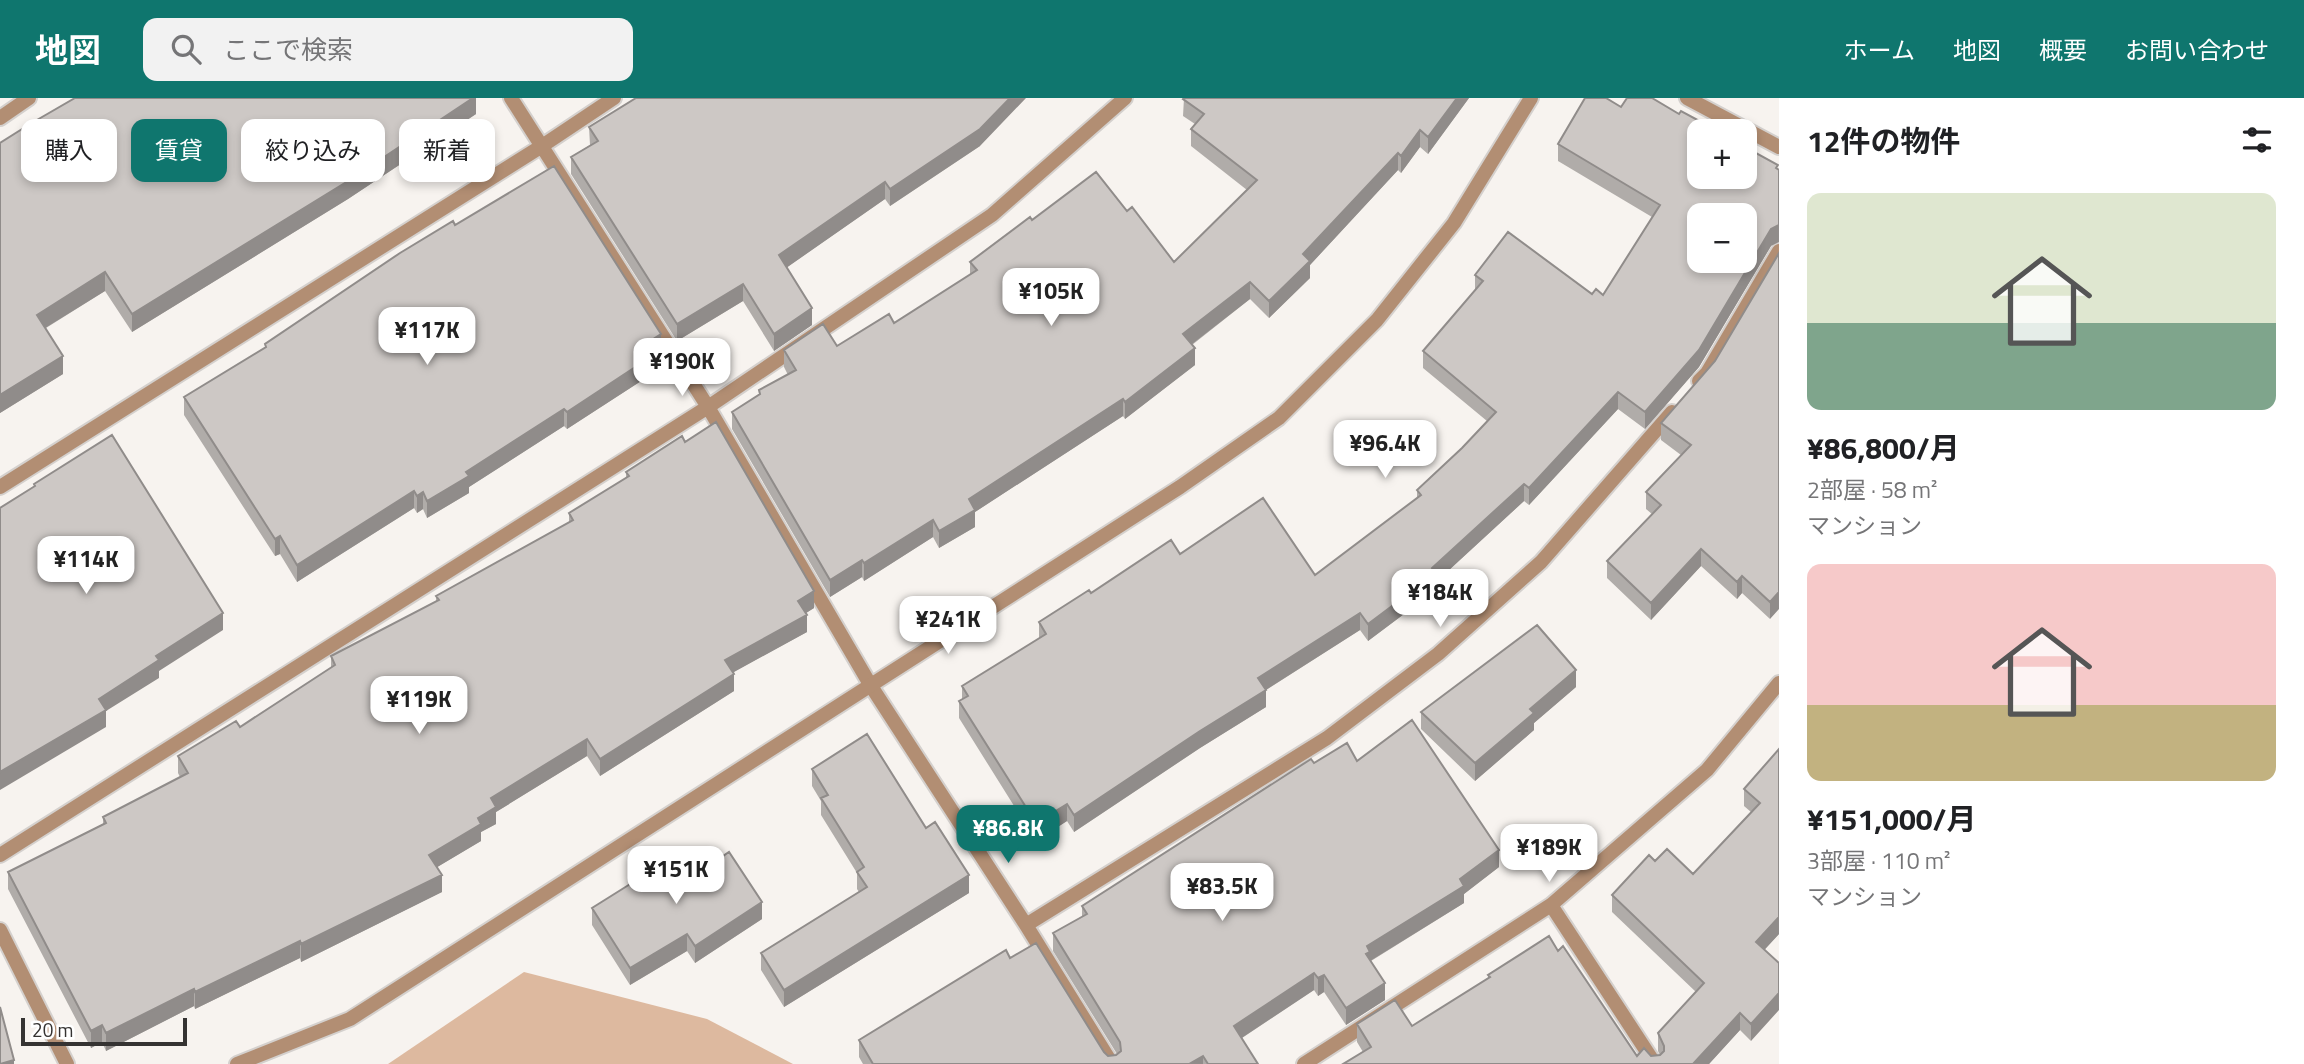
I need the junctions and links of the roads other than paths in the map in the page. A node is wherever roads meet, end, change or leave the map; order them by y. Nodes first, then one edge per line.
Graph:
1 (29, 98) edge
2 (512, 98) edge
3 (614, 98) edge
4 (1125, 98) edge
5 (1531, 98) edge
6 (1687, 98) edge
7 (0, 118) edge
8 (542, 146) junction
9 (1779, 147) edge
10 (1779, 251) edge
11 (708, 407) junction
12 (0, 487) edge
13 (1779, 683) edge
14 (872, 686) junction
15 (0, 855) edge
16 (1551, 905) junction
17 (1026, 925) junction
18 (0, 930) edge
19 (66, 1064) edge
20 (237, 1064) edge
21 (1112, 1064) edge
22 (1304, 1064) edge
23 (1655, 1064) edge

1 - 7 street
2 - 8 street
3 - 8 street
4 - 11 street
5 - 14 street
6 - 9 street
8 - 11 street
8 - 12 street
10 - 17 street
11 - 14 street
11 - 15 street
13 - 16 street
14 - 17 street
14 - 20 street
16 - 22 street
16 - 23 street
17 - 21 street
18 - 19 street

